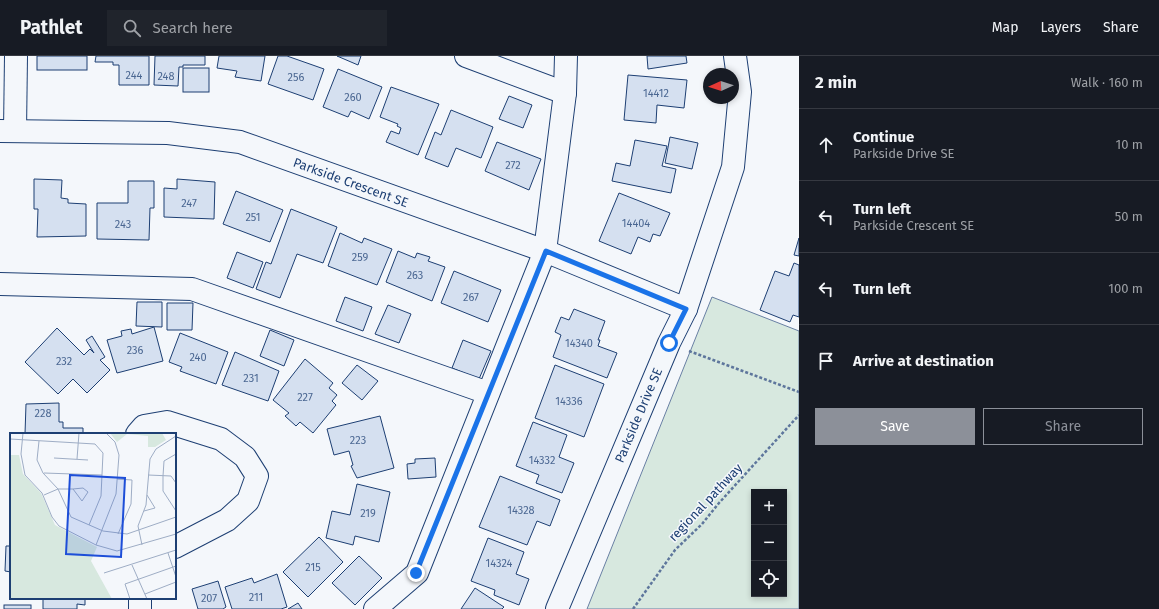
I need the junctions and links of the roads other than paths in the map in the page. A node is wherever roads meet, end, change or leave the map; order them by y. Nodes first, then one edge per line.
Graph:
1 (16, 56) edge
2 (466, 56) edge
3 (566, 56) edge
4 (735, 56) edge
5 (565, 93) junction
6 (7, 131) edge
7 (546, 251) junction
8 (0, 284) edge
9 (686, 309) junction
10 (488, 393) junction
11 (137, 433) edge
12 (176, 546) edge
13 (375, 609) edge
14 (557, 609) edge

1 - 6 street
2 - 5 street
3 - 5 street
4 - 9 street, Parkside Drive SE
5 - 7 street
6 - 7 street, Parkside Crescent SE
7 - 9 street, Parkside Crescent SE
7 - 10 street
8 - 10 street
9 - 14 street, Parkside Drive SE
10 - 13 street
11 - 12 street

